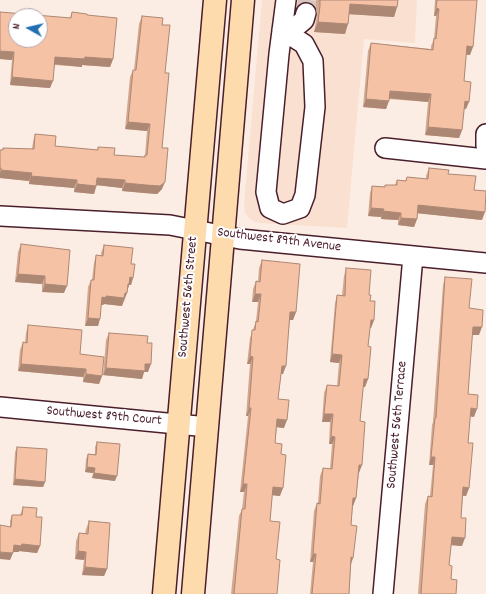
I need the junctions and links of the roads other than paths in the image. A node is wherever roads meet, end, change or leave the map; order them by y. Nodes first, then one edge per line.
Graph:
1 (215, 0) edge
2 (243, 0) edge
3 (286, 0) edge
4 (306, 13) tunnel mouth
5 (282, 30) junction
6 (486, 134) edge
7 (486, 146) edge
8 (385, 148) dead end
9 (486, 159) edge
10 (0, 216) edge
11 (195, 229) junction
12 (223, 237) junction
13 (413, 256) junction
14 (486, 263) edge
15 (0, 407) edge
16 (179, 424) junction
17 (208, 427) junction
18 (164, 594) edge
19 (193, 594) edge
20 (384, 594) edge

1 - 11 main road, Southwest 56th Street
2 - 12 main road, Southwest 56th Street
3 - 5 street
4 - 5 street
5 - 5 street
6 - 7 street
8 - 9 street
10 - 11 street, Southwest 89th Avenue
11 - 12 street, Southwest 89th Avenue
11 - 16 main road, Southwest 56th Street
12 - 13 street, Southwest 89th Avenue
12 - 17 main road, Southwest 56th Street
13 - 14 street, Southwest 89th Avenue
13 - 20 street, Southwest 56th Terrace
15 - 16 street, Southwest 89th Court
16 - 17 street, Southwest 89th Court
16 - 18 main road, Southwest 56th Street
17 - 19 main road, Southwest 56th Street

